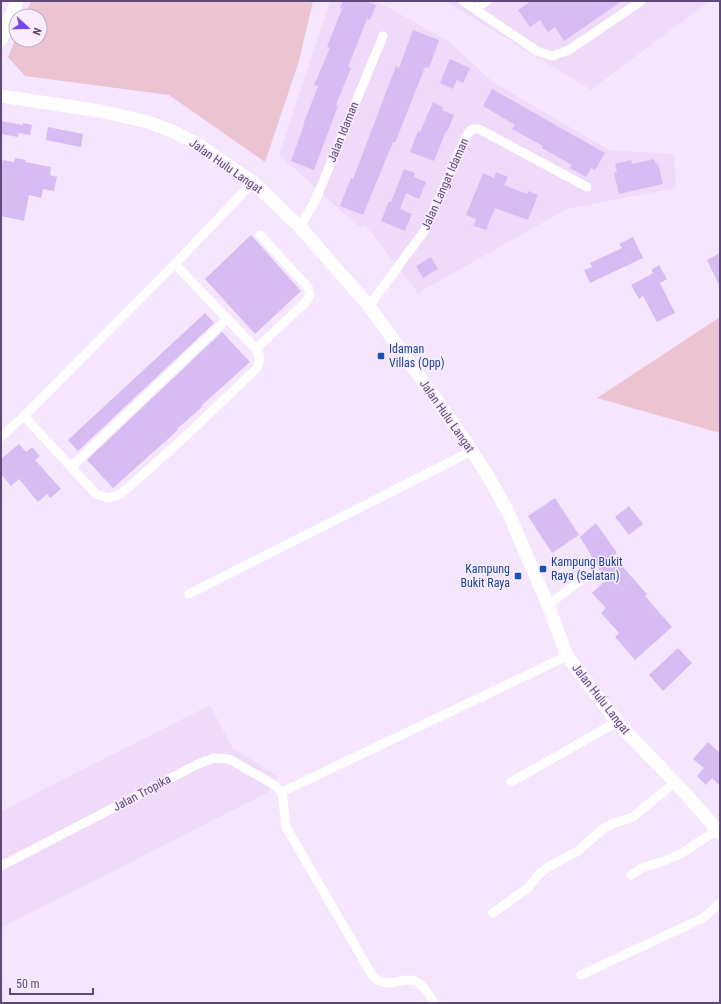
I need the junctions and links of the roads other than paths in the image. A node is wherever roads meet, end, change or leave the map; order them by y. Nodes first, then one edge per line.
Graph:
1 (17, 1) edge
2 (463, 1) edge
3 (487, 1) edge
4 (641, 1) edge
5 (475, 9) junction
6 (383, 36) dead end
7 (1, 40) edge
8 (1, 96) edge
9 (253, 182) junction
10 (587, 187) dead end
11 (300, 227) junction
12 (260, 235) dead end
13 (175, 264) junction
14 (369, 306) junction
15 (227, 319) junction
16 (256, 349) junction
17 (24, 416) junction
18 (1, 437) edge
19 (472, 451) junction
20 (71, 467) junction
21 (584, 578) dead end
22 (189, 594) dead end
23 (548, 605) junction
24 (567, 656) junction
25 (618, 722) junction
26 (510, 782) dead end
27 (674, 782) junction
28 (282, 792) junction
29 (719, 831) edge
30 (1, 866) edge
31 (631, 875) dead end
32 (720, 903) edge
33 (493, 913) dead end
34 (581, 975) dead end
35 (434, 1003) edge

1 - 7 main road
2 - 5 street
3 - 5 street
4 - 5 street
6 - 11 street, Jalan Idaman
8 - 9 main road, Jalan Hulu Langat
9 - 11 main road, Jalan Hulu Langat
9 - 13 street
10 - 14 street, Jalan Langat Idaman
11 - 14 main road, Jalan Hulu Langat
12 - 16 street
13 - 15 street
13 - 17 street
14 - 19 main road, Jalan Hulu Langat
15 - 16 street
15 - 20 street
16 - 20 street
17 - 18 street
17 - 20 street
19 - 22 street
19 - 23 main road, Jalan Hulu Langat
21 - 23 street
23 - 24 main road, Jalan Hulu Langat
24 - 25 main road, Jalan Hulu Langat
24 - 28 street
25 - 26 street
25 - 27 main road, Jalan Hulu Langat
27 - 29 main road, Jalan Hulu Langat
27 - 33 street
28 - 30 street, Jalan Tropika
28 - 35 street
29 - 31 street
32 - 34 street

